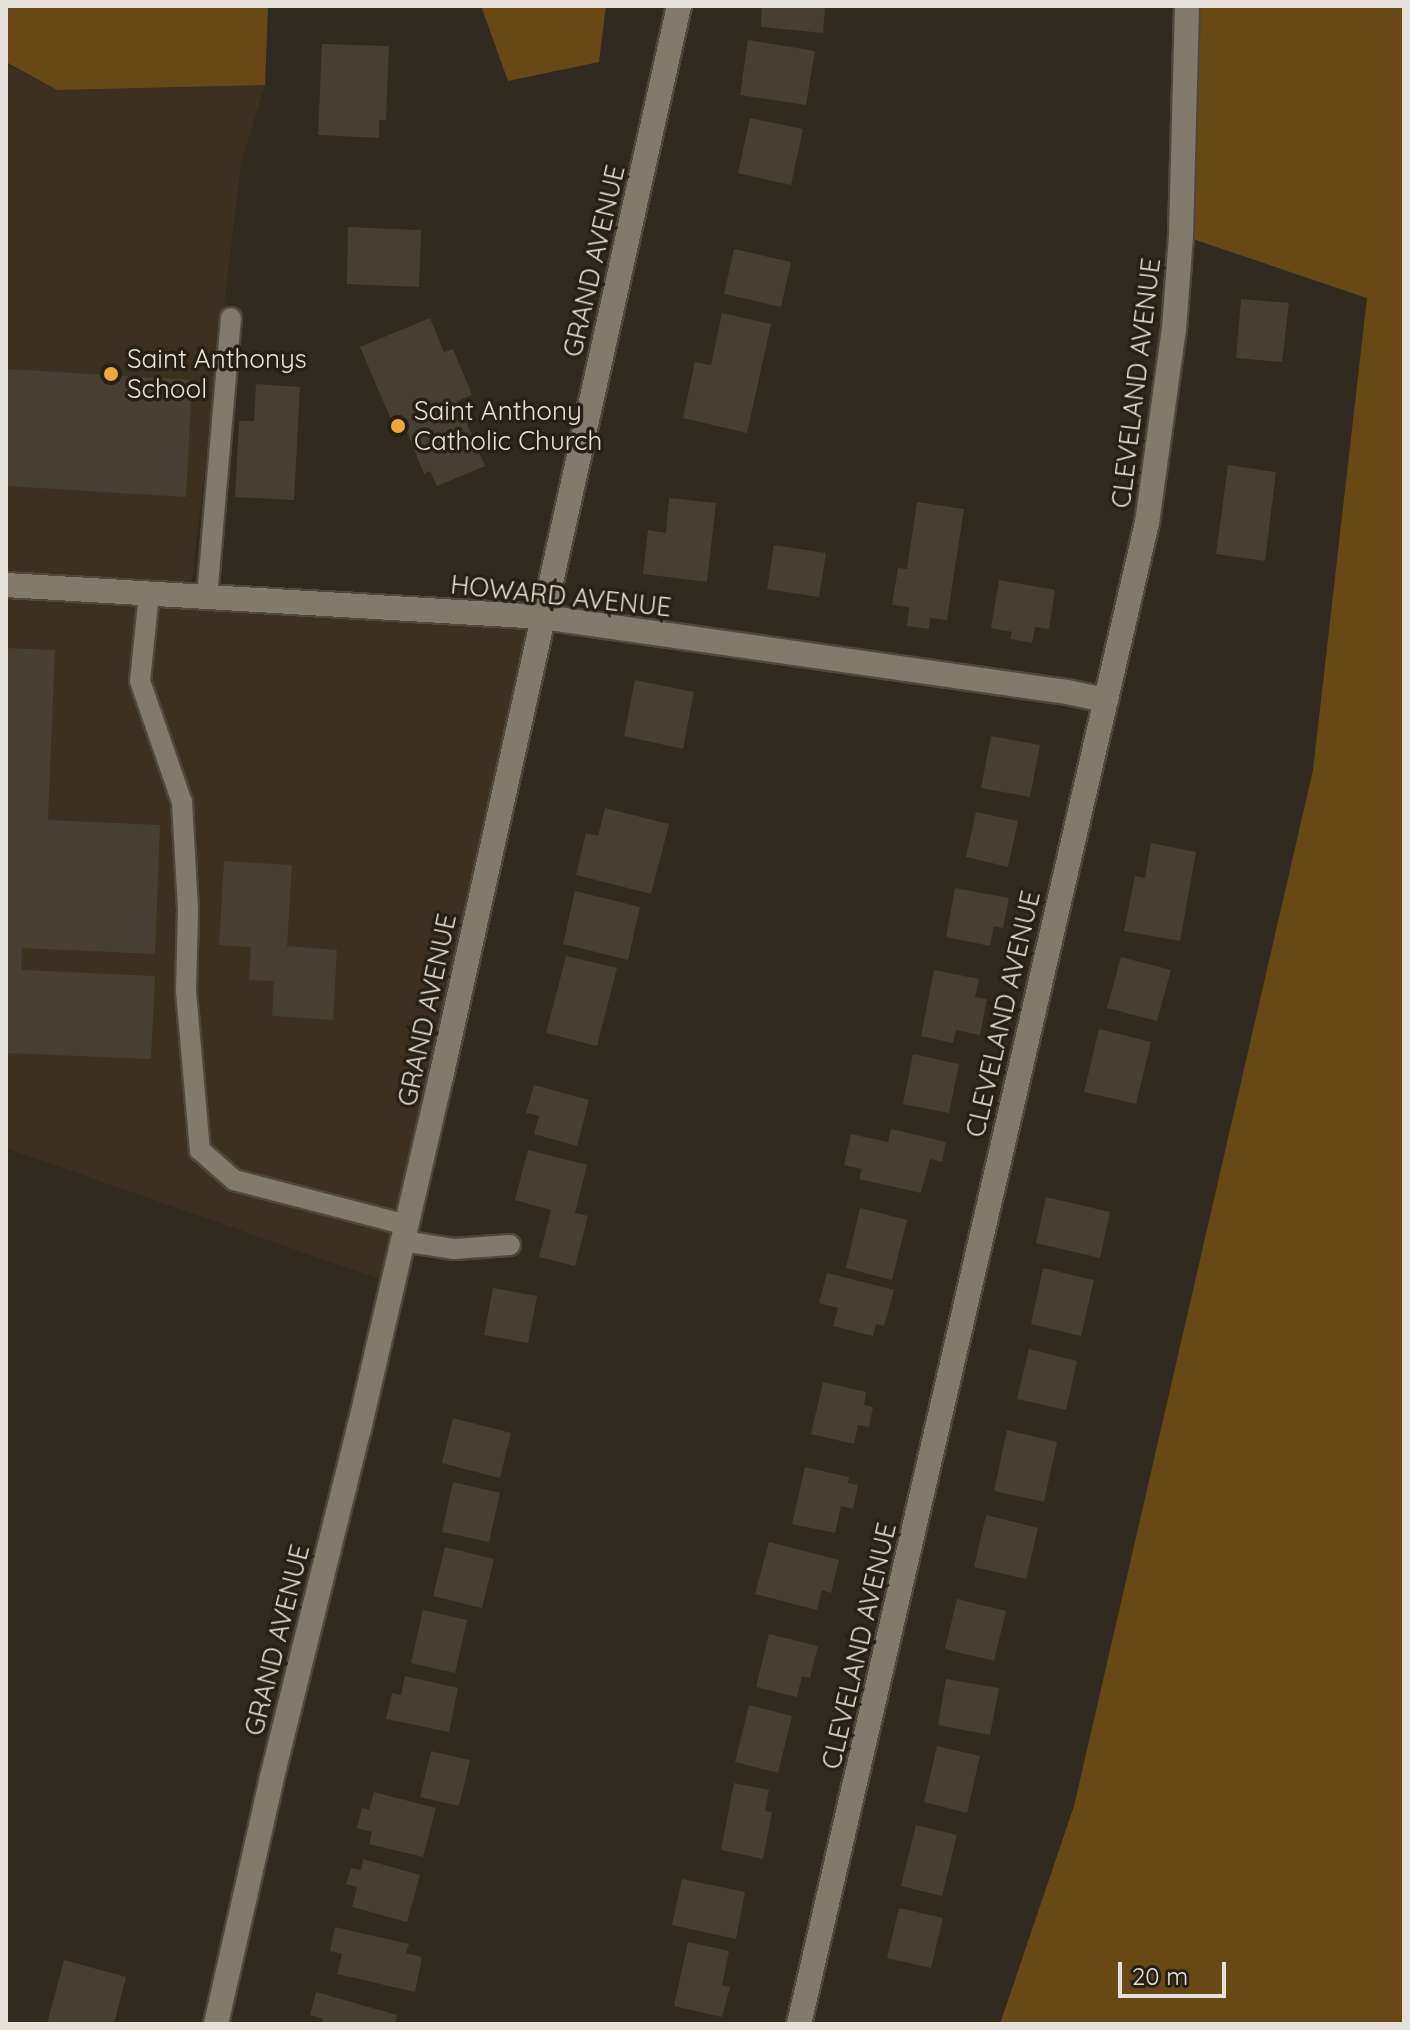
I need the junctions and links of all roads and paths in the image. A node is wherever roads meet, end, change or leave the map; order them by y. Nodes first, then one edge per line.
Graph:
1 (679, 6) edge
2 (1187, 6) edge
3 (231, 318) dead end
4 (6, 585) edge
5 (149, 594) junction
6 (207, 597) junction
7 (543, 617) junction
8 (1106, 700) junction
9 (405, 1233) junction
10 (510, 1245) dead end
11 (216, 2024) edge
12 (799, 2024) edge

1 - 7 street, GRAND AVENUE
2 - 8 street, CLEVELAND AVENUE
3 - 6 lane
4 - 5 street, HOWARD AVENUE
5 - 6 street, HOWARD AVENUE
5 - 9 lane
6 - 7 street, HOWARD AVENUE
7 - 8 street, HOWARD AVENUE
7 - 9 street, GRAND AVENUE
8 - 12 street, CLEVELAND AVENUE
9 - 10 lane
9 - 11 street, GRAND AVENUE

